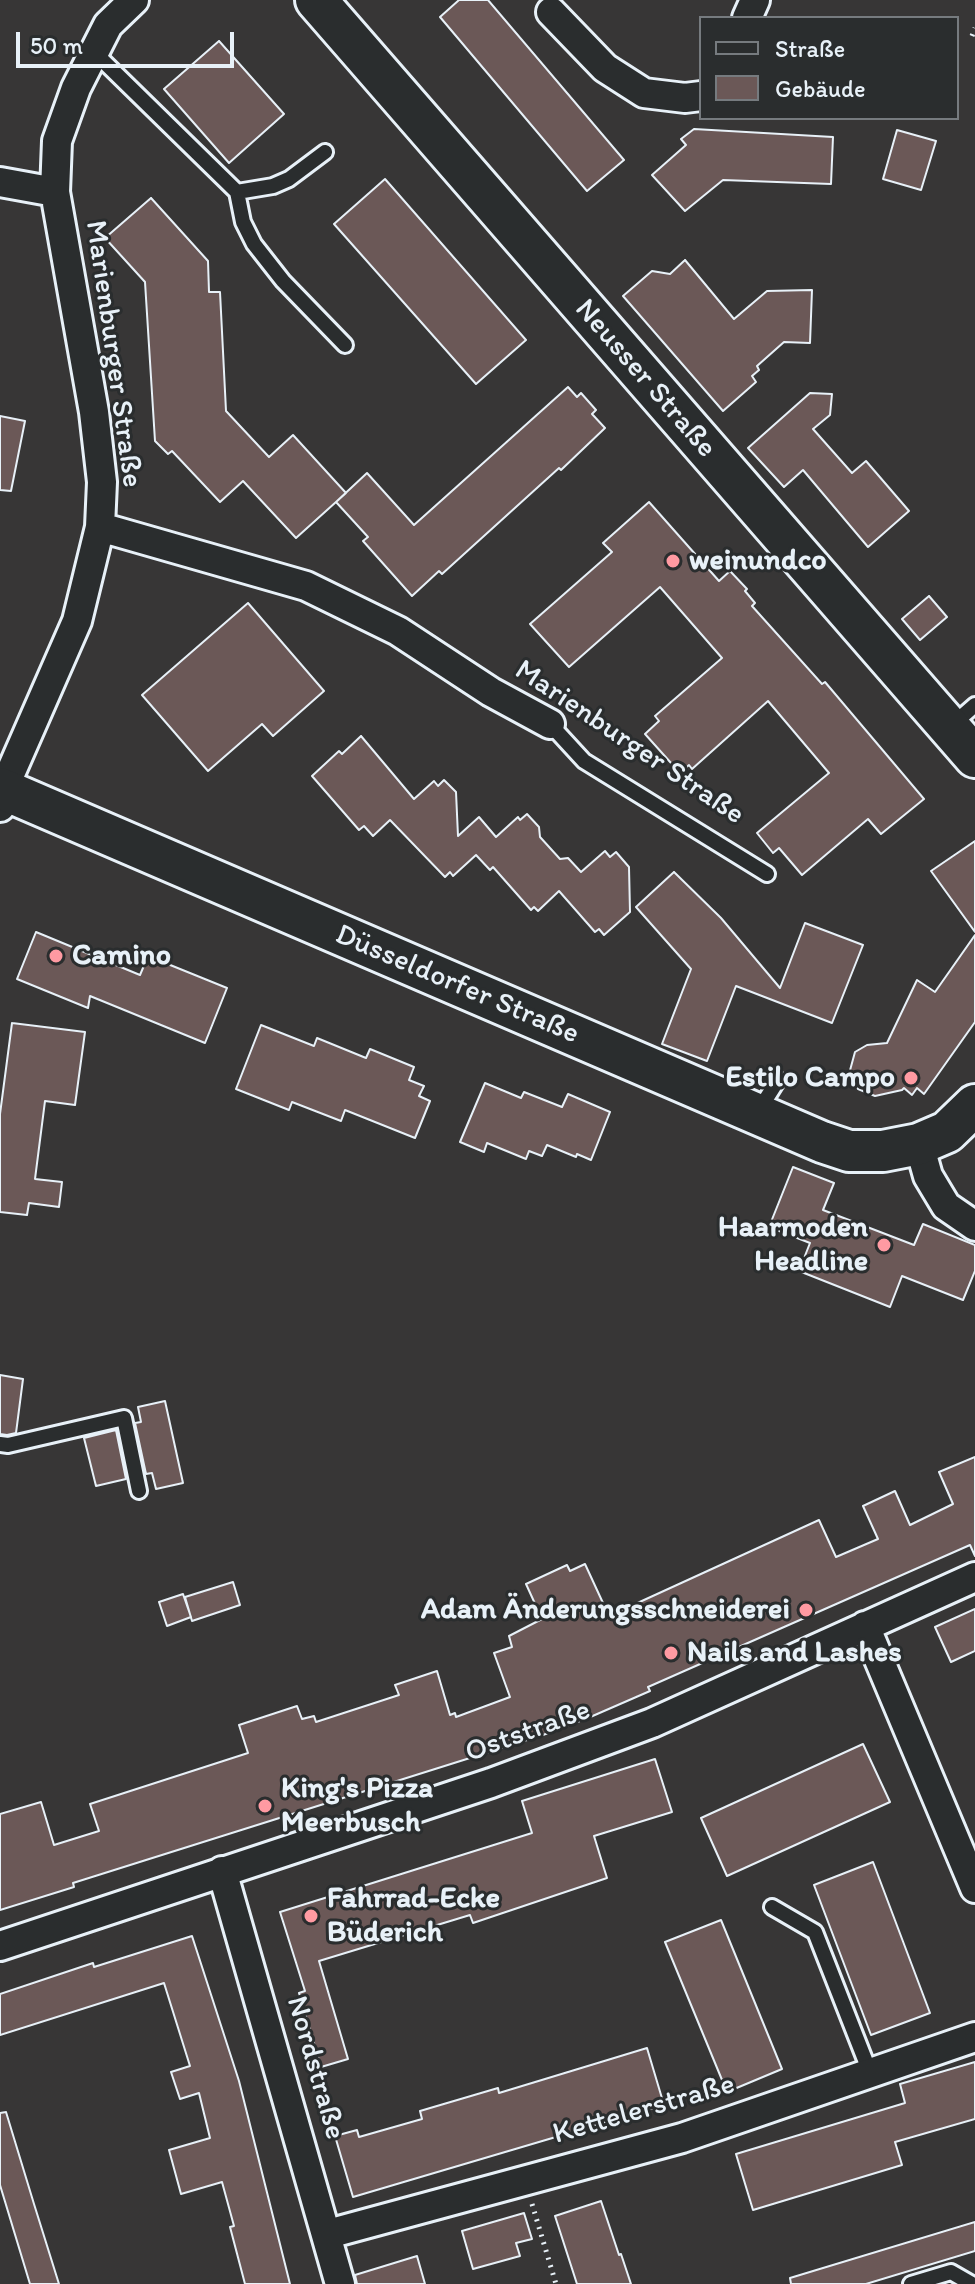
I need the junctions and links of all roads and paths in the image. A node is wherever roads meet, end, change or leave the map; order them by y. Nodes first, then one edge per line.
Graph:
1 (134, 0) edge
2 (316, 0) edge
3 (551, 12) dead end
4 (975, 28) edge
5 (972, 36) dead end
6 (94, 52) junction
7 (699, 96) edge
8 (325, 152) dead end
9 (0, 182) edge
10 (55, 192) junction
11 (237, 192) junction
12 (345, 345) dead end
13 (100, 527) junction
14 (962, 716) edge
15 (550, 724) joint
16 (975, 757) edge
17 (1, 795) edge
18 (767, 874) dead end
19 (778, 1080) dead end
20 (975, 1105) edge
21 (757, 1114) junction
22 (919, 1144) junction
23 (975, 1226) edge
24 (0, 1444) edge
25 (139, 1491) dead end
26 (975, 1577) edge
27 (865, 1626) junction
28 (222, 1871) junction
29 (975, 1888) edge
30 (772, 1907) dead end
31 (0, 1946) edge
32 (975, 2037) edge
33 (871, 2075) junction
34 (525, 2180) junction
35 (328, 2234) junction
36 (340, 2284) edge
37 (556, 2284) edge
38 (911, 2284) edge
39 (972, 2284) edge

1 - 6 street, Marienburger Straße
2 - 14 main road, Neusser Straße
3 - 7 street
4 - 5 path
6 - 10 street, Marienburger Straße
6 - 11 lane
8 - 11 lane
9 - 10 street, Marienburger Straße
10 - 13 street, Marienburger Straße
11 - 12 lane
13 - 15 street, Marienburger Straße
13 - 17 street, Marienburger Straße
14 - 16 main road, Neusser Straße
15 - 18 lane, Marienburger Straße
17 - 21 main road, Düsseldorfer Straße
19 - 21 lane
20 - 22 main road, Düsseldorfer Straße
21 - 22 main road, Düsseldorfer Straße
22 - 23 street
24 - 25 lane
26 - 27 street, Oststraße
27 - 28 street, Oststraße
27 - 29 street
28 - 31 street, Oststraße
28 - 35 street, Nordstraße
30 - 33 lane
32 - 33 street, Kettelerstraße
33 - 34 street, Kettelerstraße
34 - 35 street, Kettelerstraße
34 - 37 path
35 - 36 street, Nordstraße
38 - 39 lane

